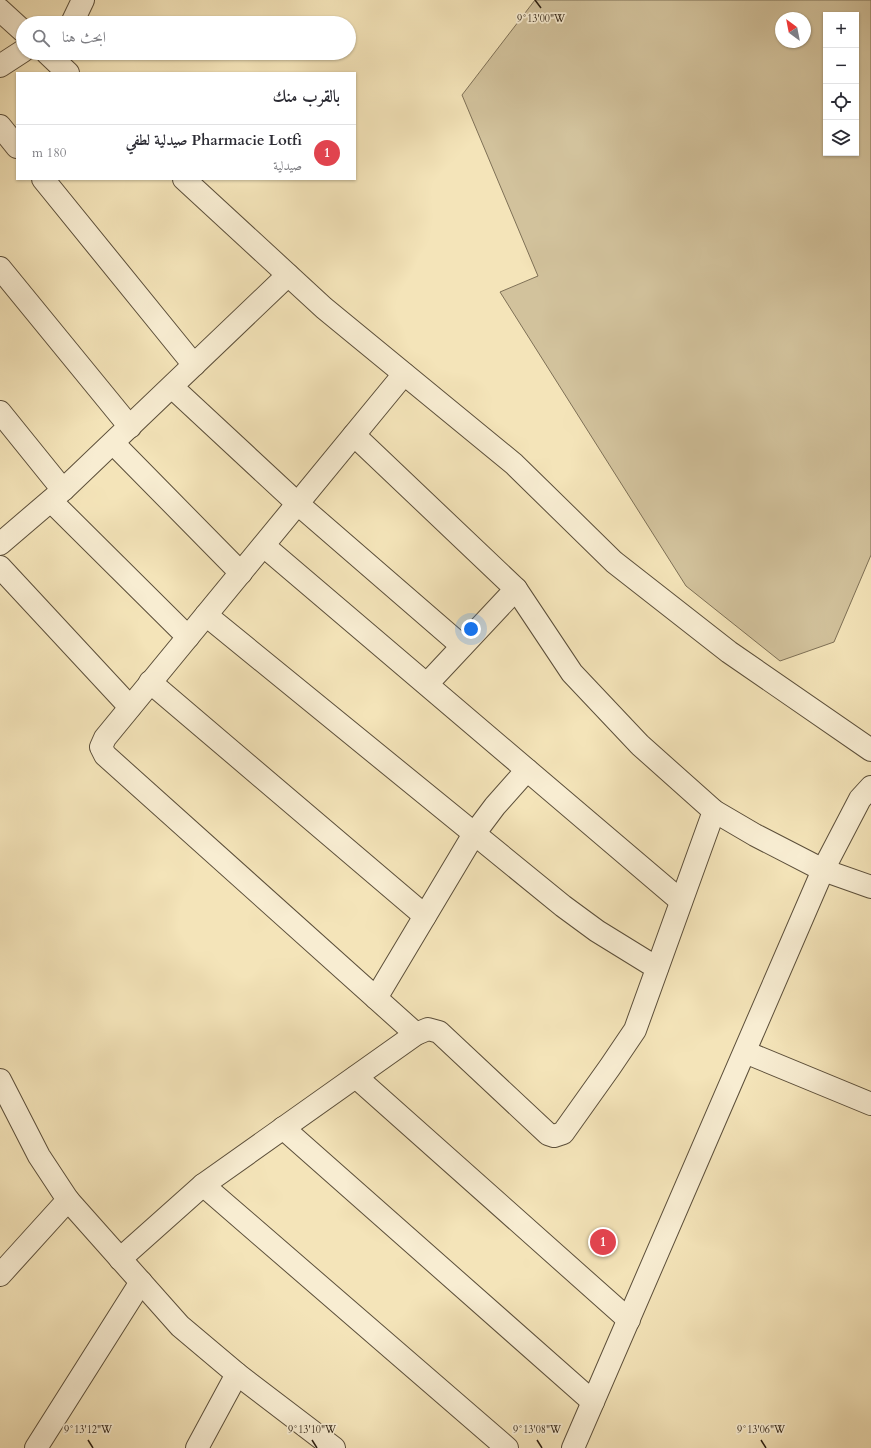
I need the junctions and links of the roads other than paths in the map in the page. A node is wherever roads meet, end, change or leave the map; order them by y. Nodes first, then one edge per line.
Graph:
1 (83, 0) edge
2 (0, 10) edge
3 (75, 16) edge
4 (16, 25) edge
5 (16, 56) edge
6 (0, 66) edge
7 (0, 126) edge
8 (16, 146) edge
9 (44, 180) edge
10 (185, 180) edge
11 (0, 268) edge
12 (288, 275) junction
13 (194, 365) junction
14 (404, 374) junction
15 (172, 387) junction
16 (0, 412) edge
17 (130, 427) junction
18 (354, 435) junction
19 (113, 443) junction
20 (57, 496) junction
21 (298, 504) junction
22 (0, 544) edge
23 (264, 546) junction
24 (0, 567) edge
25 (242, 573) junction
26 (516, 588) junction
27 (206, 615) junction
28 (188, 637) junction
29 (462, 646) junction
30 (150, 682) junction
31 (427, 684) junction
32 (130, 707) junction
33 (871, 750) edge
34 (527, 770) junction
35 (871, 787) edge
36 (714, 811) junction
37 (474, 834) junction
38 (823, 870) junction
39 (871, 887) edge
40 (681, 901) junction
41 (425, 916) junction
42 (657, 968) junction
43 (376, 998) junction
44 (416, 1034) junction
45 (745, 1052) junction
46 (356, 1077) junction
47 (0, 1080) edge
48 (871, 1104) edge
49 (283, 1128) junction
50 (203, 1185) junction
51 (68, 1200) junction
52 (120, 1259) junction
53 (0, 1275) edge
54 (141, 1282) junction
55 (628, 1320) junction
56 (237, 1374) junction
57 (593, 1402) junction
58 (36, 1448) edge
59 (197, 1448) edge
60 (334, 1448) edge
61 (506, 1448) edge
62 (573, 1448) edge

1 - 3 street
2 - 4 street
5 - 6 street
7 - 8 street
9 - 13 street
10 - 12 street
11 - 17 street
12 - 13 street
12 - 14 street
13 - 15 street
14 - 18 street
14 - 33 street
15 - 17 street
15 - 21 street
16 - 20 street
17 - 19 street
18 - 21 street
18 - 26 street
19 - 20 street
19 - 25 street
20 - 22 street
20 - 28 street
21 - 23 street
21 - 29 street
23 - 25 street
23 - 31 street
24 - 32 street
25 - 27 street
26 - 29 street
26 - 36 street
27 - 28 street
27 - 37 street
28 - 30 street
29 - 31 street
30 - 32 street
30 - 41 street
31 - 34 street
32 - 43 street
34 - 37 street
34 - 40 street
35 - 38 street
36 - 38 street
36 - 40 street
37 - 41 street
37 - 42 street
38 - 39 street
38 - 45 street
40 - 42 street
41 - 43 street
42 - 44 street
43 - 44 street
44 - 46 street
45 - 48 street
45 - 55 street
46 - 49 street
46 - 55 street
47 - 51 street
49 - 50 street
49 - 57 street
50 - 52 street
50 - 61 street
51 - 52 street
51 - 53 street
52 - 54 street
54 - 56 street
54 - 58 street
55 - 57 street
56 - 59 street
56 - 60 street
57 - 62 street

